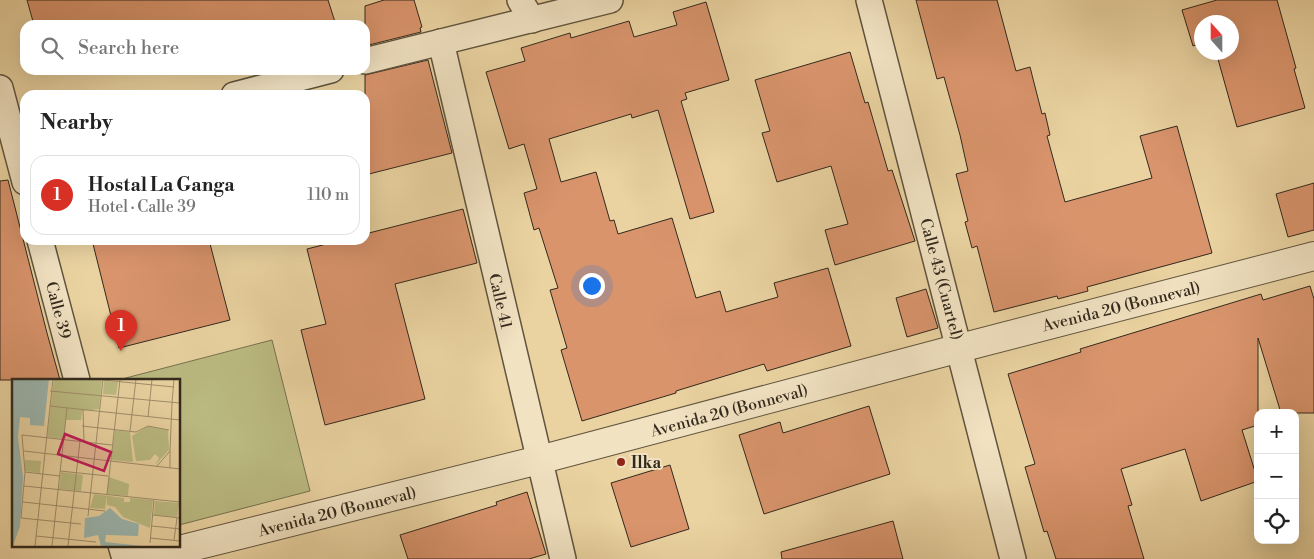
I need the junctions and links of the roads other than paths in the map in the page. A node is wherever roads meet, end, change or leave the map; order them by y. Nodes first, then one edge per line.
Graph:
1 (610, 0) edge
2 (869, 0) edge
3 (526, 10) edge
4 (441, 42) junction
5 (370, 60) edge
6 (312, 75) edge
7 (0, 88) edge
8 (253, 90) edge
9 (14, 152) edge
10 (20, 168) edge
11 (41, 245) edge
12 (1314, 256) edge
13 (960, 348) junction
14 (77, 379) edge
15 (539, 460) junction
16 (121, 546) edge
17 (125, 559) edge
18 (144, 559) edge
19 (563, 559) edge
20 (1012, 559) edge

1 - 3 street
2 - 13 street, Calle 43 (Cuartel)
3 - 4 street
4 - 5 street
4 - 15 street, Calle 41
6 - 8 street
7 - 9 street
9 - 10 street
11 - 14 street, Calle 39
12 - 13 street, Avenida 20 (Bonneval)
13 - 15 street, Avenida 20 (Bonneval)
13 - 20 street, Calle 43 (Cuartel)
15 - 18 street, Avenida 20 (Bonneval)
15 - 19 street, Calle 41
16 - 17 street

